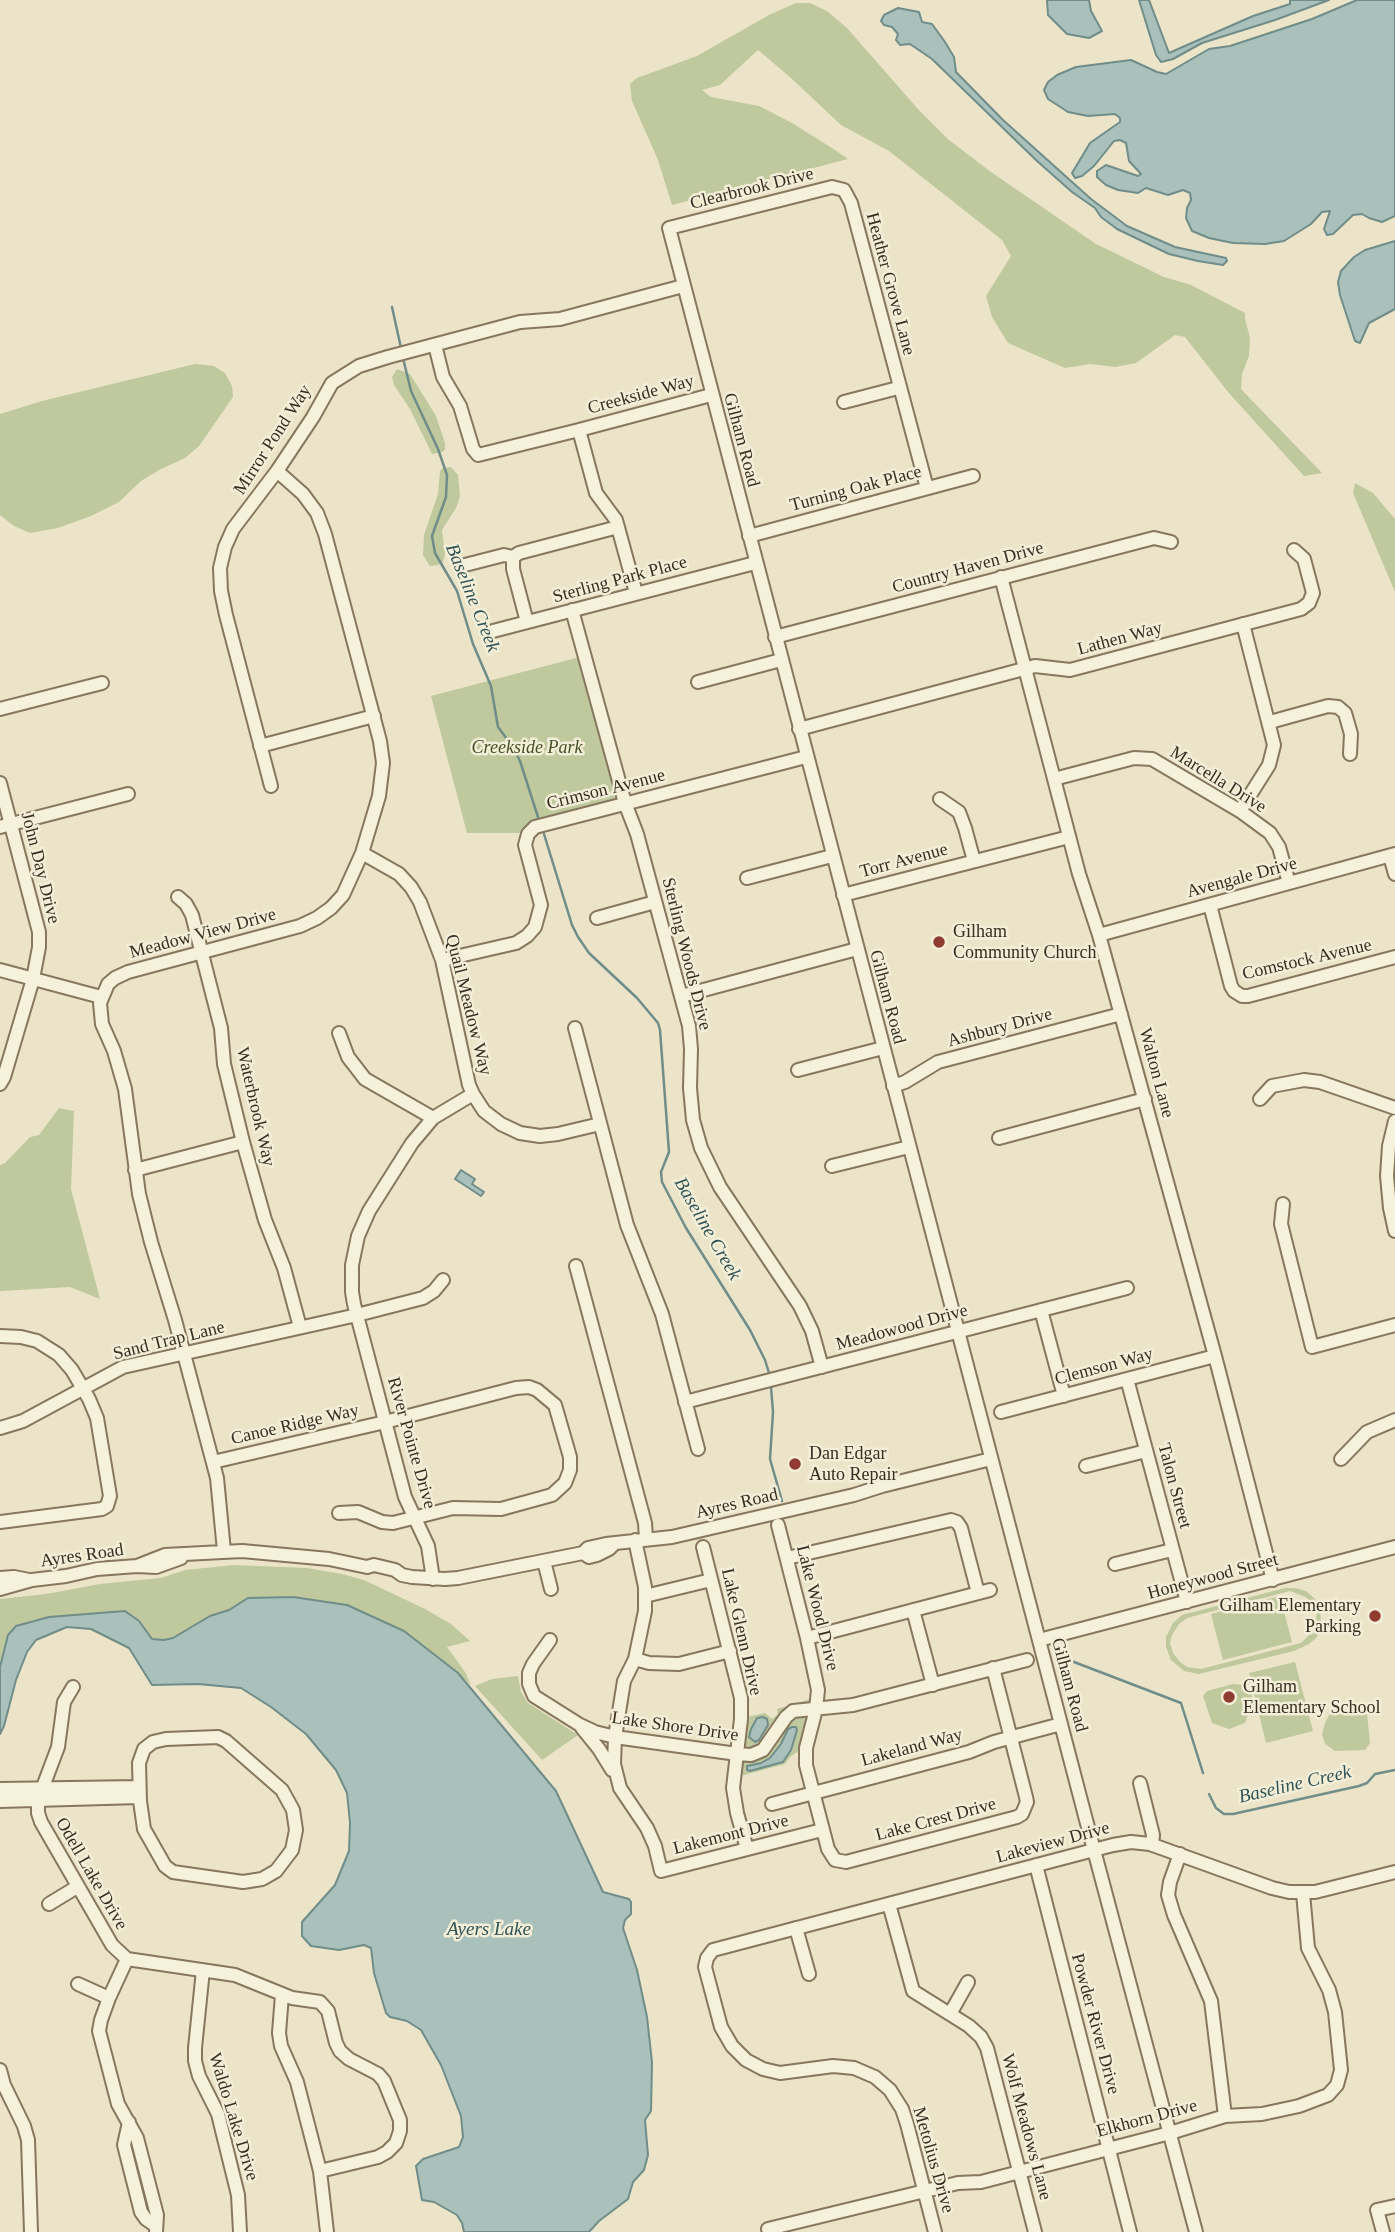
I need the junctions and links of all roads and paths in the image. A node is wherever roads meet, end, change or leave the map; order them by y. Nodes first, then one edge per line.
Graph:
1 (844, 191) joint
2 (668, 228) joint
3 (682, 286) junction
4 (435, 345) junction
5 (898, 388) junction
6 (711, 395) junction
7 (844, 402) dead end
8 (579, 429) junction
9 (277, 471) junction
10 (973, 475) dead end
11 (927, 488) junction
12 (618, 527) junction
13 (749, 536) junction
14 (1171, 542) dead end
15 (1294, 550) dead end
16 (513, 557) junction
17 (755, 563) junction
18 (461, 566) dead end
19 (1001, 577) junction
20 (636, 593) junction
21 (572, 610) junction
22 (527, 622) junction
23 (1243, 624) junction
24 (493, 631) dead end
25 (775, 636) junction
26 (781, 660) junction
27 (1025, 669) junction
28 (698, 682) dead end
29 (102, 683) dead end
30 (0, 709) edge
31 (373, 716) junction
32 (1270, 722) junction
33 (799, 729) junction
34 (260, 746) junction
35 (1350, 754) dead end
36 (806, 757) junction
37 (1054, 779) junction
38 (0, 783) edge
39 (271, 786) dead end
40 (128, 794) dead end
41 (940, 799) dead end
42 (625, 803) junction
43 (1240, 811) junction
44 (6, 826) edge
45 (1069, 836) junction
46 (362, 853) junction
47 (1393, 855) edge
48 (832, 856) junction
49 (974, 861) junction
50 (1395, 874) edge
51 (747, 878) dead end
52 (1289, 883) junction
53 (843, 895) junction
54 (178, 897) dead end
55 (655, 902) junction
56 (1210, 905) junction
57 (597, 918) dead end
58 (1099, 934) junction
59 (857, 949) junction
60 (202, 952) junction
61 (1395, 957) edge
62 (442, 960) junction
63 (0, 970) edge
64 (33, 979) junction
65 (681, 996) junction
66 (101, 997) junction
67 (1121, 1014) junction
68 (575, 1028) dead end
69 (339, 1033) dead end
70 (883, 1048) junction
71 (798, 1070) dead end
72 (0, 1084) edge
73 (893, 1086) junction
74 (473, 1094) junction
75 (1145, 1099) junction
76 (1260, 1099) dead end
77 (1395, 1108) edge
78 (433, 1118) junction
79 (1395, 1121) edge
80 (600, 1124) junction
81 (999, 1138) dead end
82 (243, 1142) junction
83 (909, 1147) junction
84 (832, 1166) dead end
85 (135, 1170) junction
86 (1283, 1204) dead end
87 (1395, 1228) edge
88 (576, 1266) dead end
89 (443, 1280) dead end
90 (1127, 1288) dead end
91 (1041, 1310) junction
92 (357, 1315) junction
93 (1395, 1325) edge
94 (300, 1327) junction
95 (957, 1331) junction
96 (0, 1336) edge
97 (184, 1353) junction
98 (1215, 1356) junction
99 (822, 1367) junction
100 (1127, 1379) junction
101 (83, 1388) junction
102 (1064, 1396) junction
103 (685, 1402) junction
104 (1001, 1412) dead end
105 (1395, 1420) edge
106 (385, 1422) junction
107 (0, 1428) edge
108 (698, 1449) dead end
109 (1146, 1451) junction
110 (1341, 1458) dead end
111 (991, 1459) junction
112 (213, 1462) junction
113 (1086, 1466) dead end
114 (339, 1513) dead end
115 (414, 1518) junction
116 (0, 1522) edge
117 (778, 1525) dead end
118 (640, 1540) junction
119 (703, 1547) dead end
120 (1395, 1547) edge
121 (224, 1550) junction
122 (1172, 1550) junction
123 (787, 1558) junction
124 (544, 1561) junction
125 (1115, 1564) dead end
126 (0, 1578) edge
127 (433, 1579) junction
128 (32, 1580) junction
129 (711, 1580) junction
130 (1273, 1580) junction
131 (0, 1589) edge
132 (551, 1589) dead end
133 (645, 1596) junction
134 (1186, 1602) junction
135 (913, 1610) junction
136 (807, 1638) junction
137 (550, 1640) dead end
138 (1039, 1640) junction
139 (730, 1651) junction
140 (635, 1659) junction
141 (1027, 1660) dead end
142 (993, 1668) junction
143 (933, 1685) junction
144 (73, 1687) dead end
145 (816, 1709) junction
146 (1061, 1724) junction
147 (580, 1725) junction
148 (615, 1737) junction
149 (1011, 1737) junction
150 (737, 1754) junction
151 (615, 1774) junction
152 (1140, 1783) dead end
153 (0, 1789) edge
154 (140, 1792) junction
155 (813, 1793) junction
156 (41, 1795) junction
157 (0, 1801) edge
158 (772, 1804) dead end
159 (822, 1830) junction
160 (1152, 1845) junction
161 (747, 1849) junction
162 (1094, 1850) junction
163 (1180, 1854) junction
164 (835, 1860) joint
165 (1036, 1865) junction
166 (1395, 1872) edge
167 (78, 1887) junction
168 (1303, 1893) junction
169 (49, 1904) dead end
170 (888, 1904) junction
171 (796, 1928) junction
172 (719, 1948) joint
173 (127, 1959) junction
174 (203, 1970) junction
175 (809, 1974) dead end
176 (968, 1982) dead end
177 (78, 1984) dead end
178 (282, 1995) junction
179 (109, 1998) junction
180 (950, 2014) junction
181 (0, 2070) edge
182 (2, 2085) edge
183 (1225, 2116) junction
184 (1170, 2133) junction
185 (1110, 2148) junction
186 (320, 2171) junction
187 (1019, 2172) junction
188 (924, 2192) junction
189 (1395, 2206) edge
190 (156, 2229) edge
191 (768, 2230) dead end
192 (31, 2232) edge
193 (240, 2232) edge
194 (327, 2232) edge
195 (935, 2232) edge
196 (1035, 2232) edge
197 (1130, 2232) edge
198 (1196, 2232) edge
199 (1383, 2232) edge

1 - 2 street, Clearbrook Drive
1 - 5 street, Heather Grove Lane
2 - 3 street, Gilham Road
3 - 4 street, Mirror Pond Way
3 - 6 street, Gilham Road
4 - 8 street
4 - 9 street, Mirror Pond Way
5 - 7 street
5 - 11 street, Heather Grove Lane
6 - 8 street, Creekside Way
6 - 13 street, Gilham Road
8 - 12 street
9 - 31 street, Meadow View Drive
9 - 34 street, Mirror Pond Way
10 - 11 street, Turning Oak Place
11 - 13 street, Turning Oak Place
12 - 16 street
12 - 20 street
13 - 17 street, Gilham Road
14 - 19 street, Country Haven Drive
15 - 23 street, Lathen Way
16 - 18 street
16 - 22 street
17 - 20 street, Sterling Park Place
17 - 25 street, Gilham Road
19 - 25 street, Country Haven Drive
19 - 27 street, Walton Lane
20 - 21 street, Sterling Park Place
21 - 22 street, Sterling Park Place
21 - 42 street, Sterling Woods Drive
22 - 24 street, Sterling Park Place
23 - 27 street, Lathen Way
23 - 32 street
25 - 26 street, Gilham Road
26 - 28 street
26 - 33 street, Gilham Road
27 - 33 street, Lathen Way
27 - 37 street, Walton Lane
29 - 30 street
31 - 34 street
31 - 46 street, Meadow View Drive
32 - 35 street
32 - 43 street
33 - 36 street, Gilham Road
34 - 39 street, Mirror Pond Way
36 - 42 street, Crimson Avenue
36 - 48 street, Gilham Road
37 - 43 street, Marcella Drive
37 - 45 street, Walton Lane
38 - 44 street, John Day Drive
40 - 44 street
41 - 49 street, Torr Avenue
42 - 55 street, Sterling Woods Drive
42 - 62 street, Crimson Avenue
43 - 52 street, Marcella Drive
44 - 64 street, John Day Drive
45 - 49 street, Torr Avenue
45 - 58 street, Walton Lane
46 - 60 street, Meadow View Drive
46 - 62 street, Quail Meadow Way
47 - 50 street
47 - 52 street, Avengale Drive
48 - 51 street
48 - 53 street, Gilham Road
49 - 53 street, Torr Avenue
52 - 56 street, Avengale Drive
53 - 59 street, Gilham Road
54 - 60 street, Waterbrook Way
55 - 57 street
55 - 65 street, Sterling Woods Drive
56 - 58 street, Avengale Drive
56 - 61 street, Comstock Avenue
58 - 67 street, Walton Lane
59 - 65 street
59 - 70 street, Gilham Road
60 - 66 street, Meadow View Drive
60 - 82 street, Waterbrook Way
62 - 74 street, Quail Meadow Way
63 - 64 street
64 - 66 street
64 - 72 street, John Day Drive
65 - 99 street, Sterling Woods Drive
66 - 85 street
67 - 73 street, Ashbury Drive
67 - 75 street, Walton Lane
68 - 80 street
69 - 78 street
70 - 71 street
70 - 73 street, Gilham Road
73 - 83 street, Gilham Road
74 - 78 street, River Pointe Drive
74 - 80 street, Quail Meadow Way
75 - 81 street
75 - 98 street, Walton Lane
76 - 77 street
78 - 92 street, River Pointe Drive
79 - 87 street
80 - 103 street
82 - 85 street
82 - 94 street, Waterbrook Way
83 - 84 street
83 - 95 street, Gilham Road
85 - 97 street
86 - 93 street
88 - 118 street, Lakemont Drive
89 - 92 street
90 - 91 street, Meadowood Drive
91 - 95 street, Meadowood Drive
91 - 102 street
92 - 94 street, Sand Trap Lane
92 - 106 street, River Pointe Drive
94 - 97 street, Sand Trap Lane
95 - 99 street, Meadowood Drive
95 - 111 street, Gilham Road
96 - 101 street
97 - 101 street, Sand Trap Lane
97 - 112 street
98 - 100 street, Clemson Way
98 - 130 street, Walton Lane
99 - 103 street, Meadowood Drive
100 - 102 street, Clemson Way
100 - 109 street, Talon Street
101 - 107 street, Sand Trap Lane
101 - 116 street
102 - 104 street, Clemson Way
103 - 108 street
105 - 110 street
106 - 112 street, Canoe Ridge Way
106 - 115 street, River Pointe Drive
106 - 115 street, Canoe Ridge Way
109 - 113 street
109 - 122 street, Talon Street
111 - 118 street, Ayres Road
111 - 138 street, Gilham Road
112 - 121 street
114 - 115 street, Canoe Ridge Way
115 - 127 street, River Pointe Drive
117 - 123 street, Lake Wood Drive
118 - 124 street, Ayres Road
118 - 133 street, Lakemont Drive
119 - 129 street, Lake Glenn Drive
120 - 130 street, Honeywood Street
121 - 127 street, Ayres Road
121 - 128 street, Ayres Road
122 - 125 street
122 - 134 street, Talon Street
123 - 135 street
123 - 136 street, Lake Wood Drive
124 - 127 street, Ayres Road
124 - 132 street
126 - 128 street, Ayres Road
128 - 131 street, Ayres Road
129 - 133 street
129 - 139 street, Lake Glenn Drive
130 - 134 street, Honeywood Street
133 - 140 street, Lakemont Drive
134 - 138 street, Honeywood Street
135 - 136 street
135 - 143 street
136 - 145 street, Lake Wood Drive
137 - 147 street, Lake Shore Drive
138 - 146 street, Gilham Road
139 - 140 street
139 - 150 street, Lake Glenn Drive
140 - 148 street, Lakemont Drive
141 - 142 street, Lake Shore Drive
142 - 143 street, Lake Shore Drive
142 - 149 street, Lake Crest Drive
143 - 145 street, Lake Shore Drive
144 - 156 street
145 - 150 street, Lake Shore Drive
145 - 155 street, Lake Wood Drive
146 - 149 street, Lakeland Way
146 - 162 street, Gilham Road
147 - 148 street, Lake Shore Drive
147 - 151 street
148 - 150 street, Lake Shore Drive
148 - 151 street, Lakemont Drive
149 - 155 street, Lakeland Way
149 - 164 street, Lake Crest Drive
150 - 161 street, Lake Glenn Drive
151 - 161 street, Lakemont Drive
152 - 160 street
153 - 156 street
154 - 154 street
154 - 156 street
155 - 158 street, Lakeland Way
155 - 159 street, Lake Wood Drive
156 - 157 street
156 - 167 street, Odell Lake Drive
159 - 161 street, Lakemont Drive
159 - 164 street, Lake Wood Drive
160 - 162 street, Lakeview Drive
160 - 163 street, Lakeview Drive
162 - 165 street, Lakeview Drive
162 - 184 street, Gilham Road
163 - 168 street, Lakeview Drive
163 - 183 street
165 - 170 street, Lakeview Drive
165 - 185 street, Powder River Drive
166 - 168 street, Lakeview Drive
167 - 169 street
167 - 173 street, Odell Lake Drive
168 - 183 street, Elkhorn Drive
170 - 171 street, Lakeview Drive
170 - 180 street, Wolf Meadows Lane
171 - 172 street, Lakeview Drive
171 - 175 street
172 - 188 street, Metolius Drive
173 - 174 street
173 - 179 street
174 - 178 street
174 - 193 street, Waldo Lake Drive
176 - 180 street
177 - 179 street
178 - 186 street
178 - 186 street
179 - 190 street
180 - 187 street, Wolf Meadows Lane
181 - 182 street
182 - 192 street
183 - 184 street, Elkhorn Drive
184 - 185 street, Elkhorn Drive
184 - 198 street, Gilham Road
185 - 187 street, Elkhorn Drive
185 - 197 street, Powder River Drive
186 - 194 street
187 - 188 street, Elkhorn Drive
187 - 196 street, Wolf Meadows Lane
188 - 191 street, Elkhorn Drive
188 - 195 street, Metolius Drive
189 - 199 street

